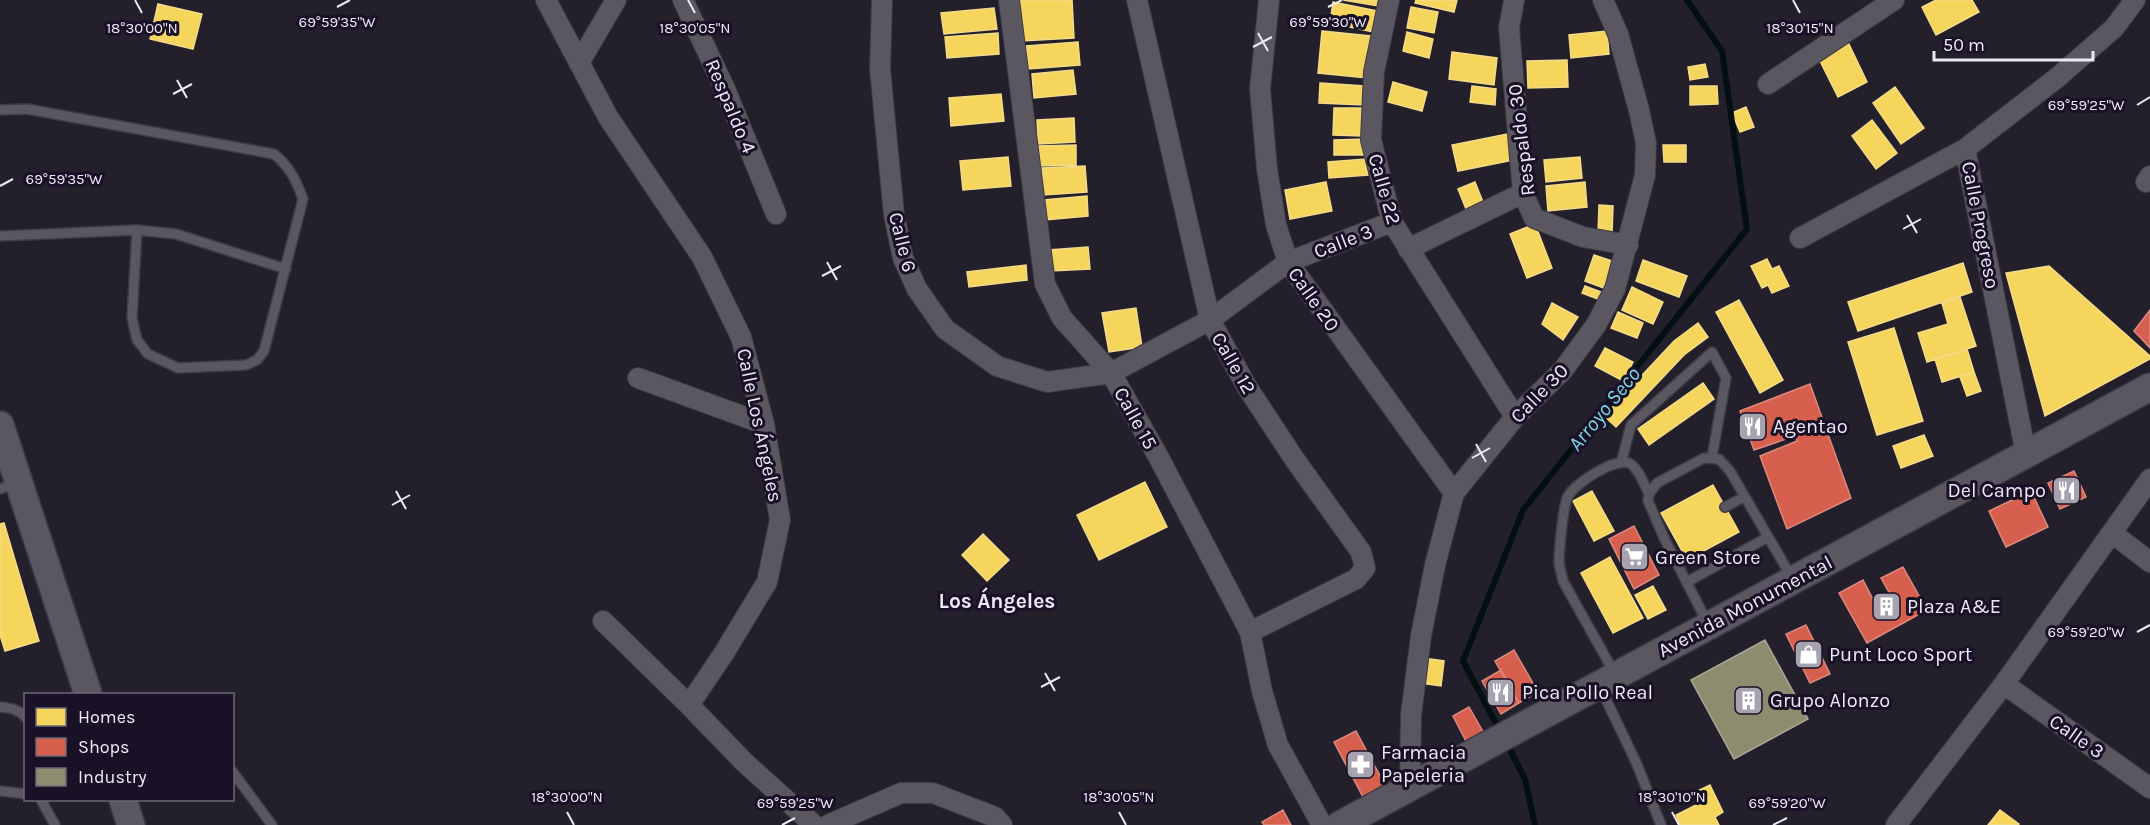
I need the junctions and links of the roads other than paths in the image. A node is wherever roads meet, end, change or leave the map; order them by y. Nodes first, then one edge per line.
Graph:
1 (546, 0) edge
2 (616, 0) edge
3 (683, 0) edge
4 (882, 0) edge
5 (1009, 0) edge
6 (1137, 0) edge
7 (1269, 0) edge
8 (1389, 0) edge
9 (1514, 0) edge
10 (1603, 0) edge
11 (1894, 0) edge
12 (2135, 0) edge
13 (579, 63) junction
14 (1768, 84) dead end
15 (0, 110) edge
16 (1965, 149) junction
17 (1523, 193) junction
18 (776, 214) dead end
19 (1392, 222) junction
20 (137, 230) junction
21 (0, 236) edge
22 (1800, 238) dead end
23 (1628, 245) junction
24 (1408, 249) junction
25 (1288, 262) junction
26 (286, 269) junction
27 (1210, 320) junction
28 (1111, 373) junction
29 (638, 378) dead end
30 (2150, 387) edge
31 (1515, 417) junction
32 (764, 424) junction
33 (0, 425) edge
34 (2026, 454) junction
35 (1712, 457) junction
36 (1621, 463) junction
37 (2150, 479) edge
38 (9, 485) edge
39 (1454, 493) junction
40 (1649, 494) junction
41 (1744, 497) junction
42 (1725, 507) dead end
43 (2112, 533) junction
44 (1768, 537) junction
45 (2150, 562) edge
46 (1793, 580) junction
47 (1687, 582) junction
48 (603, 621) dead end
49 (1709, 626) junction
50 (1250, 632) junction
51 (1607, 681) junction
52 (2004, 684) junction
53 (88, 693) edge
54 (689, 705) junction
55 (0, 707) edge
56 (24, 716) edge
57 (234, 774) edge
58 (1410, 787) junction
59 (2150, 788) edge
60 (0, 791) edge
61 (24, 794) edge
62 (42, 801) edge
63 (123, 801) edge
64 (55, 825) edge
65 (131, 825) edge
66 (272, 825) edge
67 (814, 825) edge
68 (828, 825) edge
69 (1002, 825) edge
70 (1322, 825) edge
71 (1340, 825) edge
72 (1661, 825) edge
73 (1896, 825) edge

1 - 13 street, Calle Los Ángeles
2 - 13 street
3 - 18 street, Respaldo 4
4 - 28 street, Calle 6
5 - 28 street, Calle 15
6 - 27 street, Calle 12
7 - 25 street, Calle 20
8 - 19 street, Calle 22
9 - 17 street, Respaldo 30
10 - 23 street, Calle 30
11 - 14 street
12 - 16 street, Calle Progreso
13 - 32 street, Calle Los Ángeles
15 - 26 lane
16 - 22 street
16 - 34 street, Calle Progreso
17 - 23 street, Respaldo 30
17 - 24 street
19 - 24 street, Calle 22
19 - 25 street, Calle 3
20 - 21 lane
20 - 26 lane
20 - 26 lane
23 - 31 street, Calle 30
24 - 31 street, Calle 22
25 - 27 street, Calle 3
25 - 39 street, Calle 20
27 - 28 street, Calle 3
27 - 50 street, Calle 12
28 - 50 street, Calle 15
29 - 32 street
30 - 34 main road, Avenida Monumental
31 - 39 street, Calle 30
32 - 54 street, Calle Los Ángeles
33 - 38 main road
34 - 46 main road, Avenida Monumental
35 - 36 lane
35 - 40 lane
35 - 41 lane
36 - 40 lane
36 - 51 lane
37 - 43 street
38 - 53 main road
39 - 58 street, Calle 30
40 - 47 lane
41 - 42 lane
41 - 44 lane
43 - 45 street
43 - 52 street
44 - 46 lane
44 - 47 lane
46 - 49 main road, Avenida Monumental
47 - 49 lane
48 - 54 street
49 - 51 main road, Avenida Monumental
50 - 70 street, Calle 15
51 - 58 main road, Avenida Monumental
51 - 72 lane
52 - 59 street, Calle 3
52 - 73 street
54 - 67 street
55 - 56 lane
57 - 66 lane
58 - 71 main road, Avenida Monumental
60 - 61 lane
62 - 64 lane
63 - 65 main road
68 - 69 street

